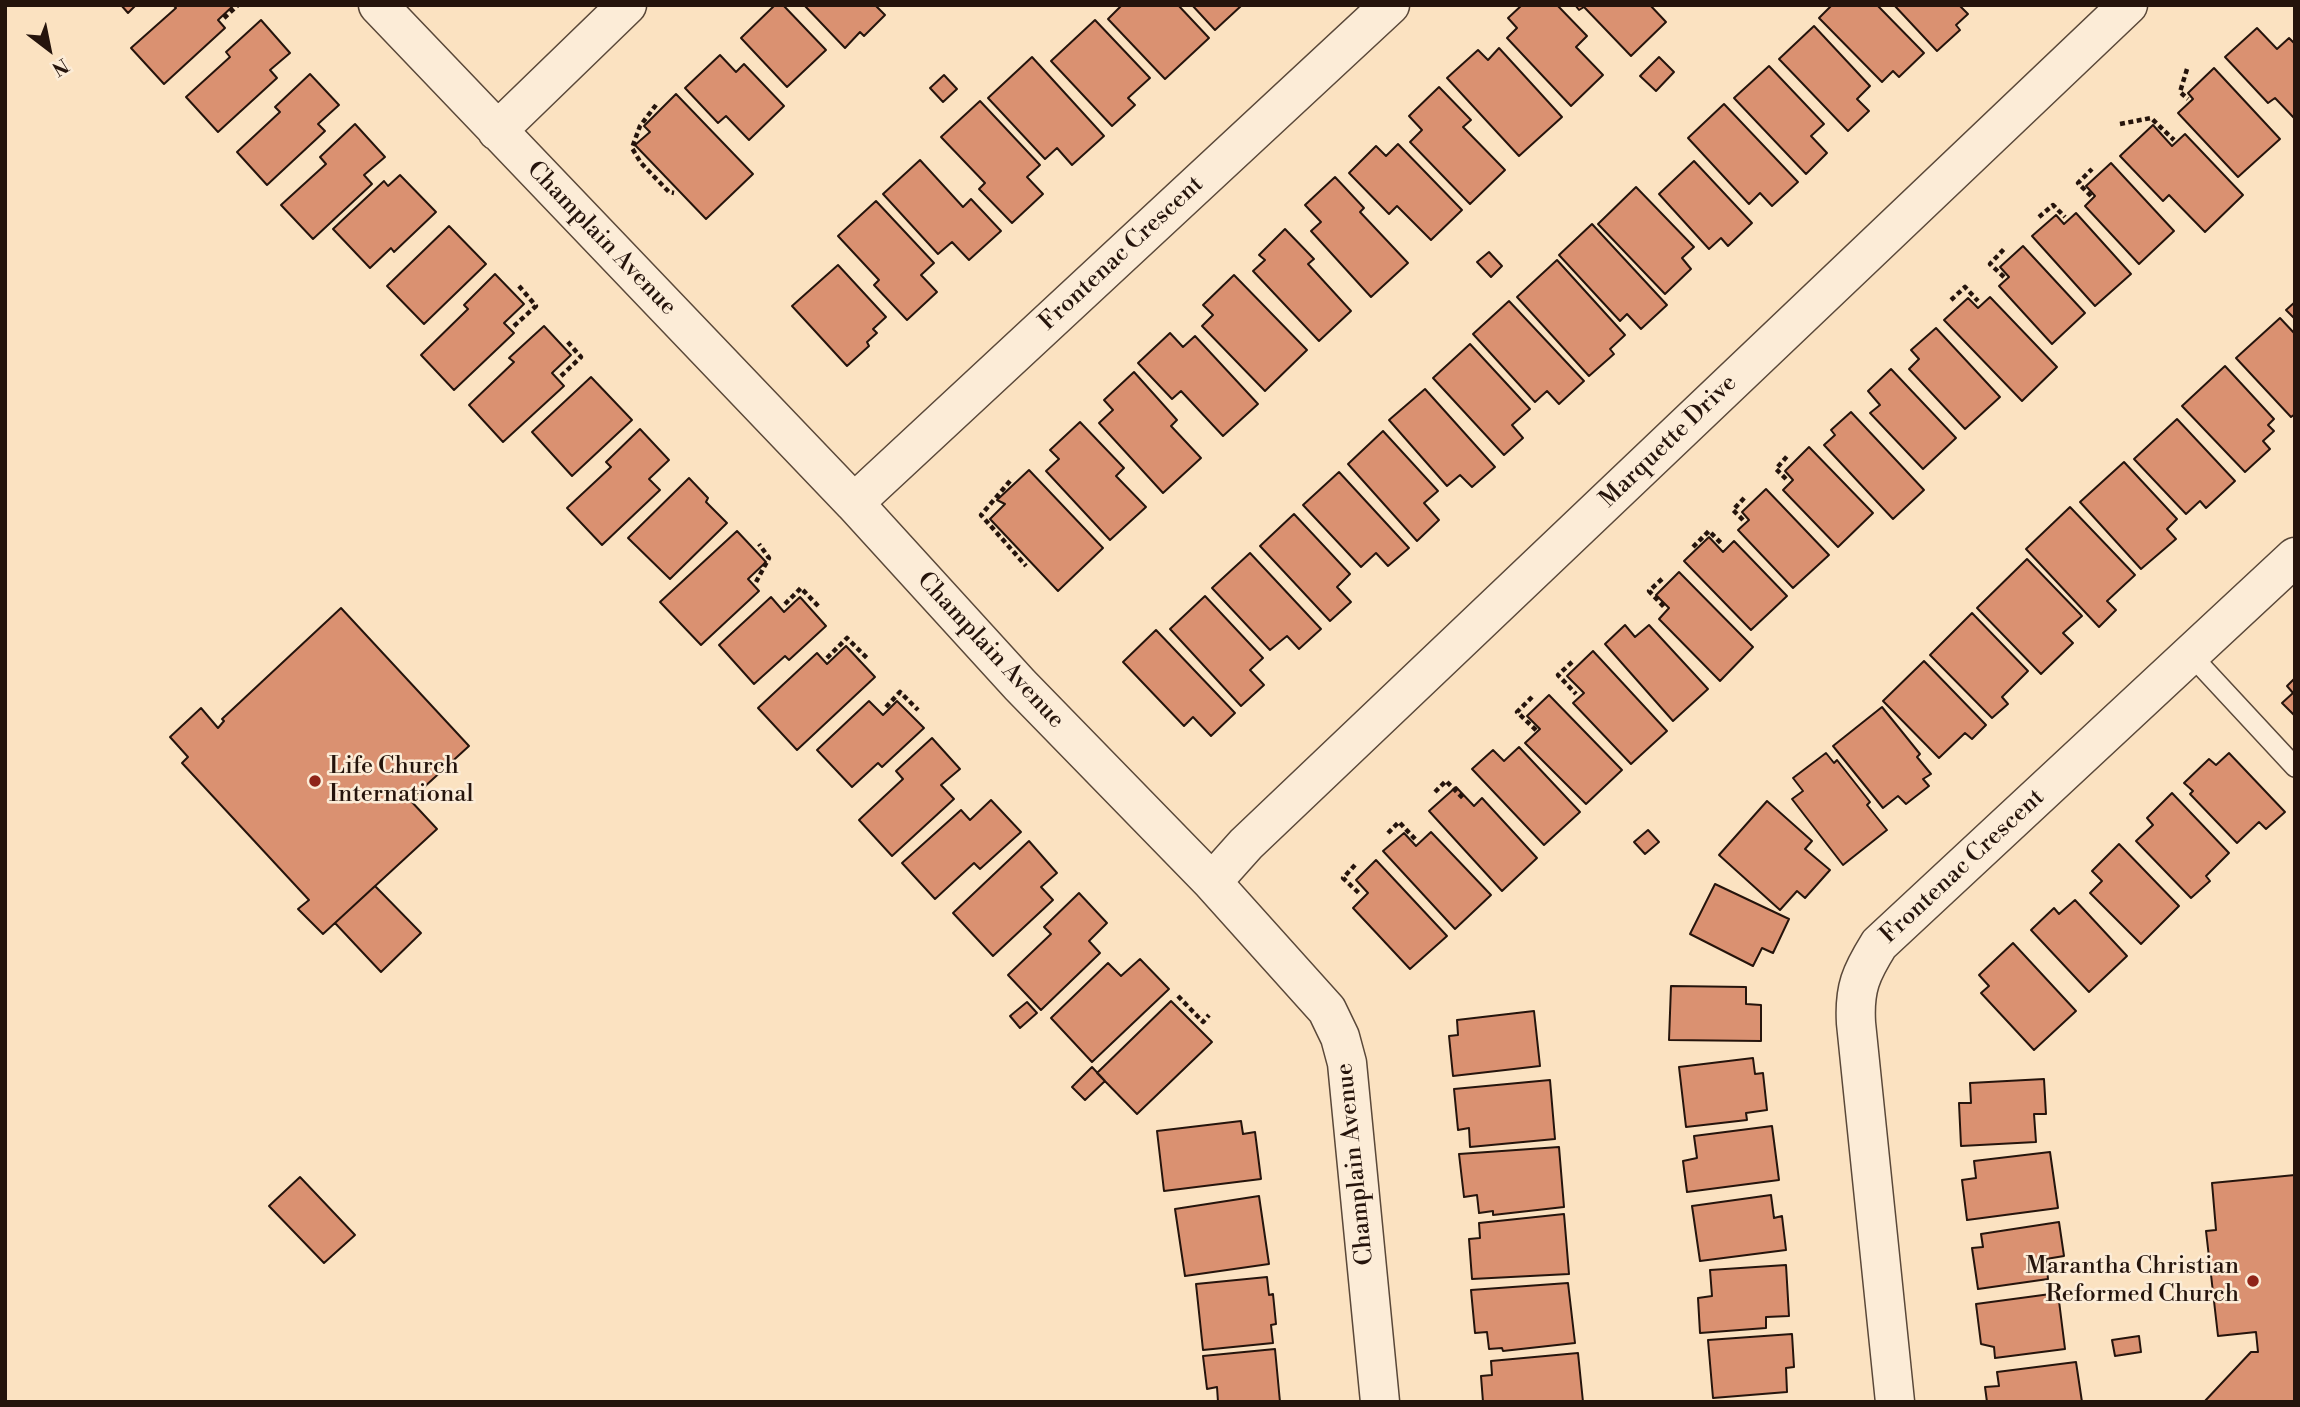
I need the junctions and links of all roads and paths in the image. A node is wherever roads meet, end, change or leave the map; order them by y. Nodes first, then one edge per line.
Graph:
1 (238, 5) edge
2 (378, 5) edge
3 (628, 5) edge
4 (1390, 5) edge
5 (2128, 5) edge
6 (224, 18) dead end
7 (2187, 69) dead end
8 (2188, 99) dead end
9 (656, 105) dead end
10 (2120, 124) dead end
11 (497, 131) junction
12 (2174, 140) dead end
13 (2092, 169) dead end
14 (674, 193) dead end
15 (2091, 196) dead end
16 (2039, 217) dead end
17 (2065, 217) dead end
18 (2004, 249) dead end
19 (2004, 277) dead end
20 (519, 286) dead end
21 (1951, 300) dead end
22 (1978, 301) dead end
23 (513, 326) dead end
24 (566, 340) dead end
25 (561, 376) dead end
26 (1789, 454) dead end
27 (1786, 479) dead end
28 (1010, 481) dead end
29 (1746, 496) dead end
30 (854, 503) junction
31 (1743, 520) dead end
32 (759, 544) dead end
33 (1723, 545) dead end
34 (1693, 547) dead end
35 (2295, 557) edge
36 (1026, 566) dead end
37 (1662, 579) dead end
38 (756, 582) dead end
39 (785, 604) dead end
40 (820, 608) dead end
41 (1665, 608) dead end
42 (2190, 654) junction
43 (827, 658) dead end
44 (867, 658) dead end
45 (1572, 662) dead end
46 (1576, 694) dead end
47 (1532, 697) dead end
48 (886, 707) dead end
49 (918, 710) dead end
50 (1537, 731) dead end
51 (2295, 767) edge
52 (1435, 792) dead end
53 (1463, 798) dead end
54 (1388, 833) dead end
55 (1416, 840) dead end
56 (1355, 865) dead end
57 (1212, 882) junction
58 (1361, 895) dead end
59 (1178, 996) dead end
60 (1209, 1015) dead end
61 (1380, 1402) edge
62 (1895, 1402) edge

1 - 6 path
2 - 11 street, Champlain Avenue
3 - 11 street
4 - 30 street, Frontenac Crescent
5 - 57 street, Marquette Drive
7 - 8 path
9 - 14 path
10 - 12 path
11 - 30 street, Champlain Avenue
13 - 15 path
16 - 17 path
18 - 19 path
20 - 23 path
21 - 22 path
24 - 25 path
26 - 27 path
28 - 36 path
29 - 31 path
30 - 57 street, Champlain Avenue
32 - 38 path
33 - 34 path
35 - 42 street, Frontenac Crescent
37 - 41 path
39 - 40 path
42 - 51 lane
42 - 62 street, Frontenac Crescent
43 - 44 path
45 - 46 path
47 - 50 path
48 - 49 path
52 - 53 path
54 - 55 path
56 - 58 path
57 - 61 street, Champlain Avenue
59 - 60 path

